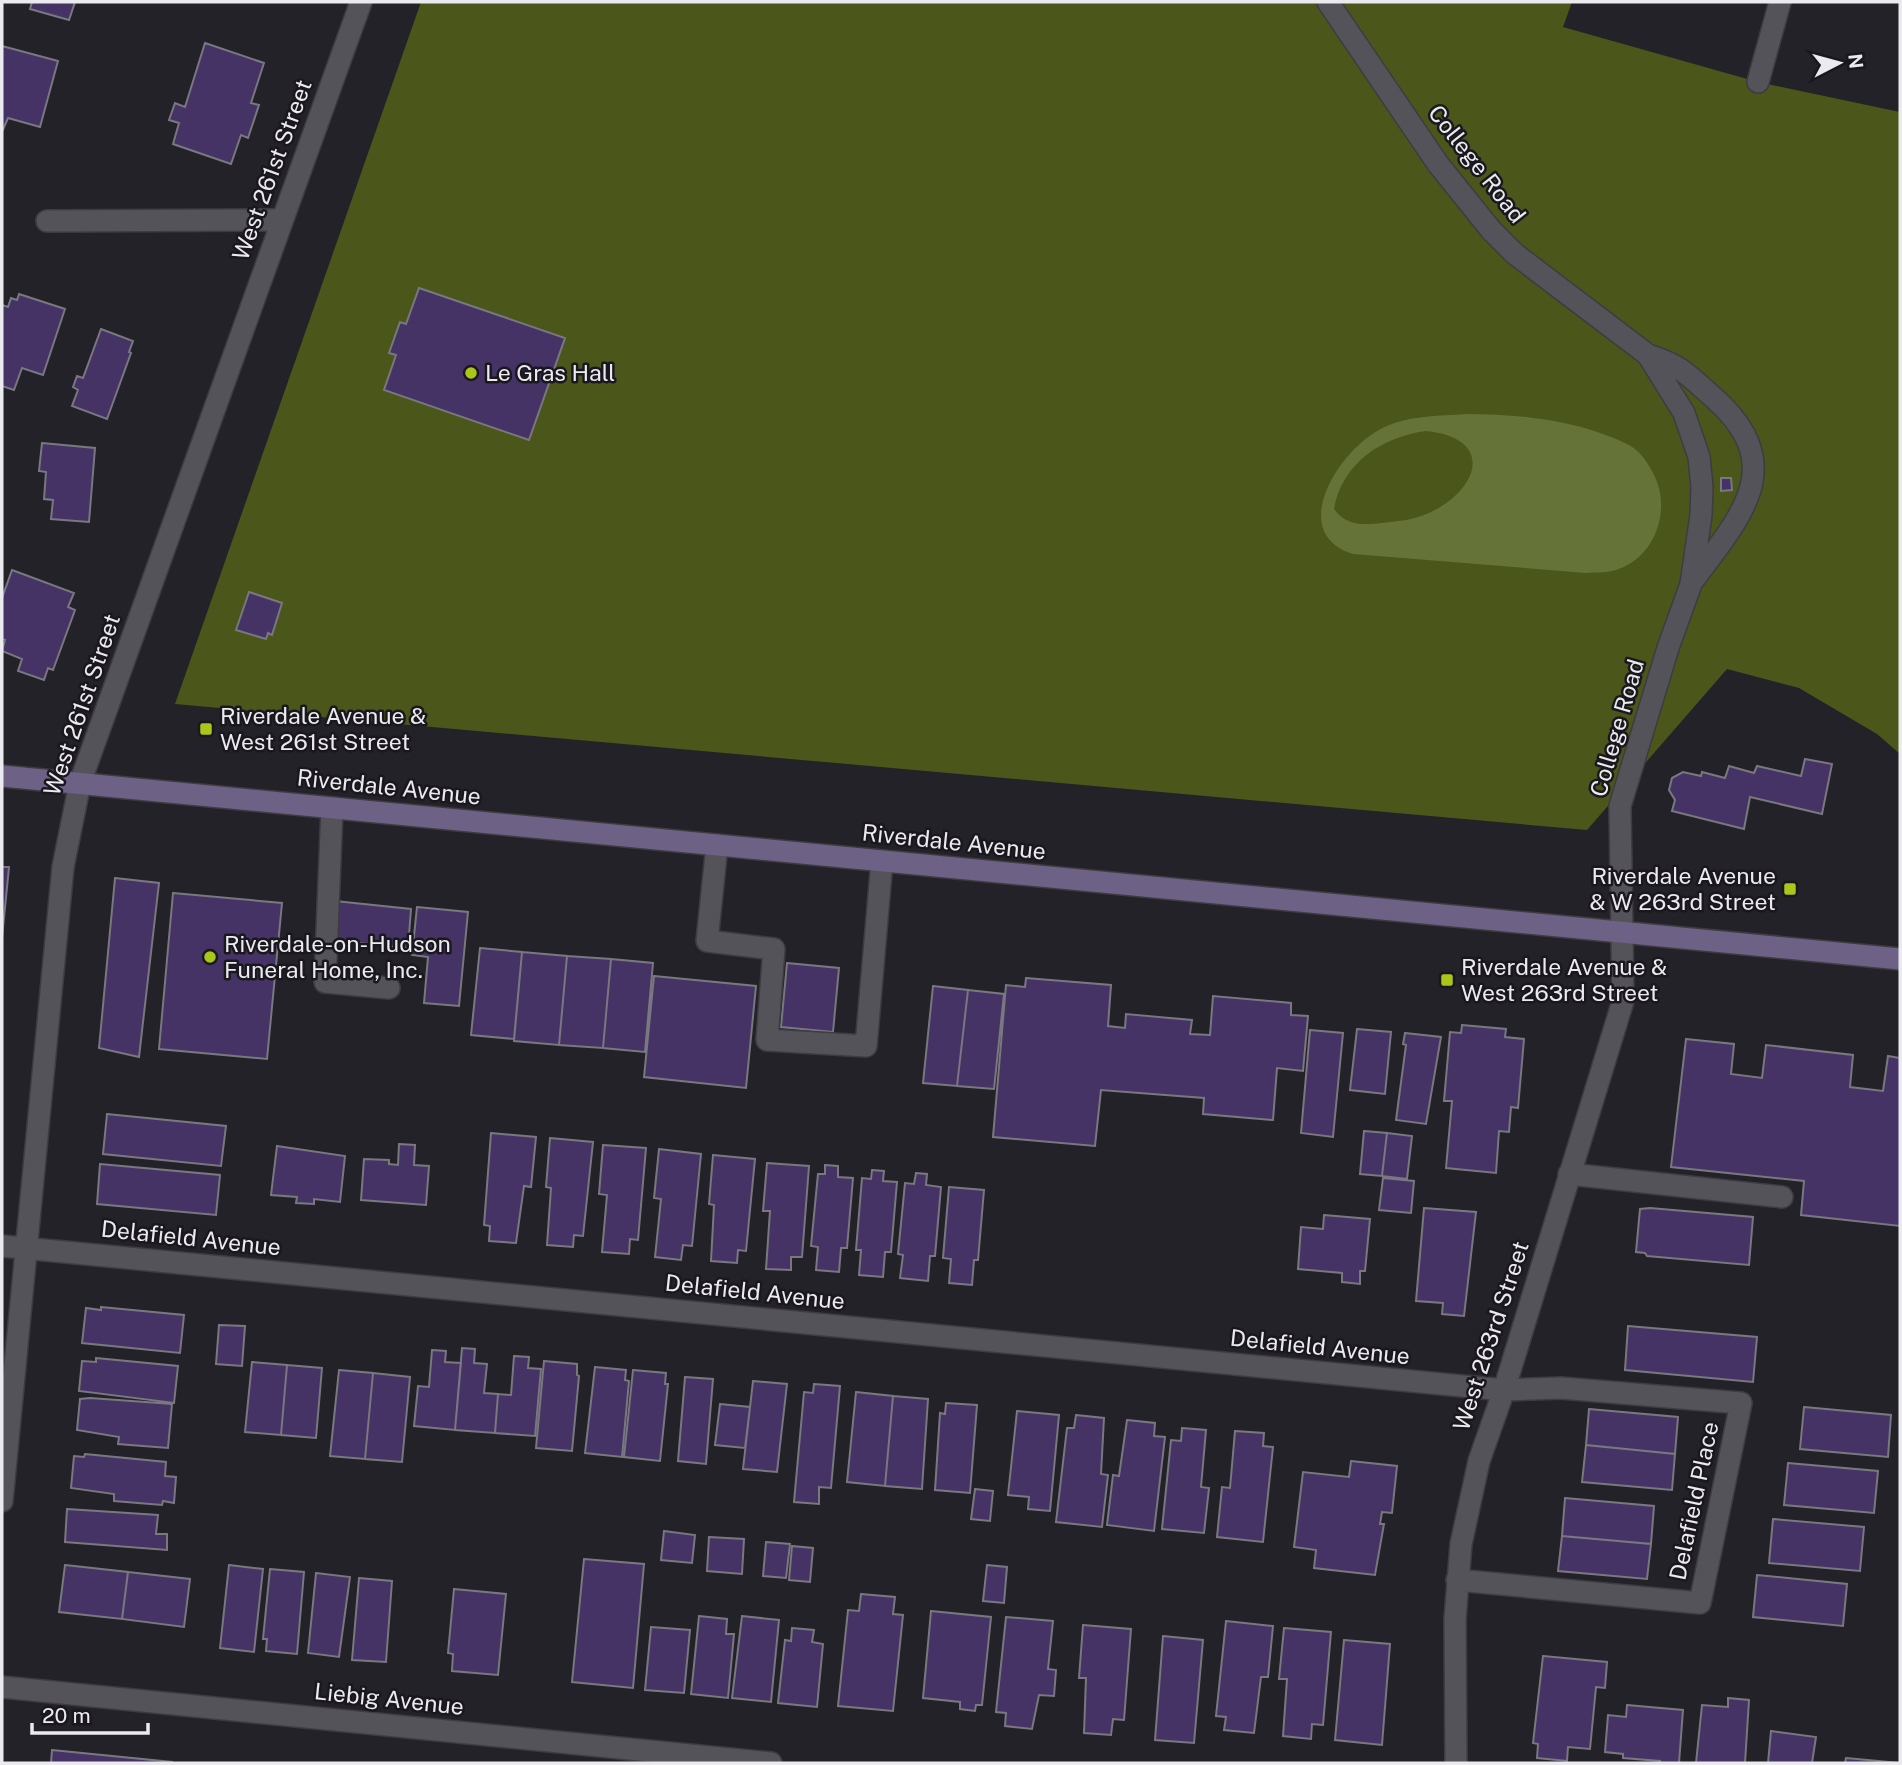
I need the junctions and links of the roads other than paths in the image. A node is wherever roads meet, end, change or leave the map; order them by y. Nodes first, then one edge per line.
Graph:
1 (361, 2) edge
2 (1328, 2) edge
3 (1780, 2) edge
4 (1758, 82) dead end
5 (281, 220) junction
6 (47, 221) dead end
7 (1648, 355) junction
8 (1691, 584) junction
9 (2, 776) edge
10 (80, 783) junction
11 (332, 808) junction
12 (717, 845) junction
13 (881, 861) junction
14 (1623, 933) junction
15 (1900, 959) edge
16 (389, 988) dead end
17 (1569, 1174) junction
18 (1782, 1197) dead end
19 (2, 1246) edge
20 (26, 1248) junction
21 (1504, 1390) junction
22 (6, 1410) edge
23 (2, 1501) edge
24 (1457, 1580) junction
25 (2, 1687) edge
26 (771, 1763) edge
27 (1456, 1763) edge

1 - 5 street, West 261st Street
2 - 7 street, College Road
3 - 4 street
5 - 6 street
5 - 10 street, West 261st Street
7 - 8 street, College Road
7 - 8 street, College Road
8 - 14 street, College Road
9 - 10 main road, Riverdale Avenue
10 - 11 main road, Riverdale Avenue
10 - 20 street, West 261st Street
11 - 12 main road, Riverdale Avenue
11 - 16 street
12 - 13 main road, Riverdale Avenue
12 - 13 street
13 - 14 main road, Riverdale Avenue
14 - 15 main road, Riverdale Avenue
14 - 17 street, West 263rd Street
17 - 18 street
17 - 21 street, West 263rd Street
19 - 20 street, Delafield Avenue
20 - 21 street, Delafield Avenue
20 - 22 street, West 261st Street
21 - 24 street, West 263rd Street
21 - 24 street, Delafield Place
22 - 23 street, West 261st Street
24 - 27 street, West 263rd Street
25 - 26 street, Liebig Avenue

